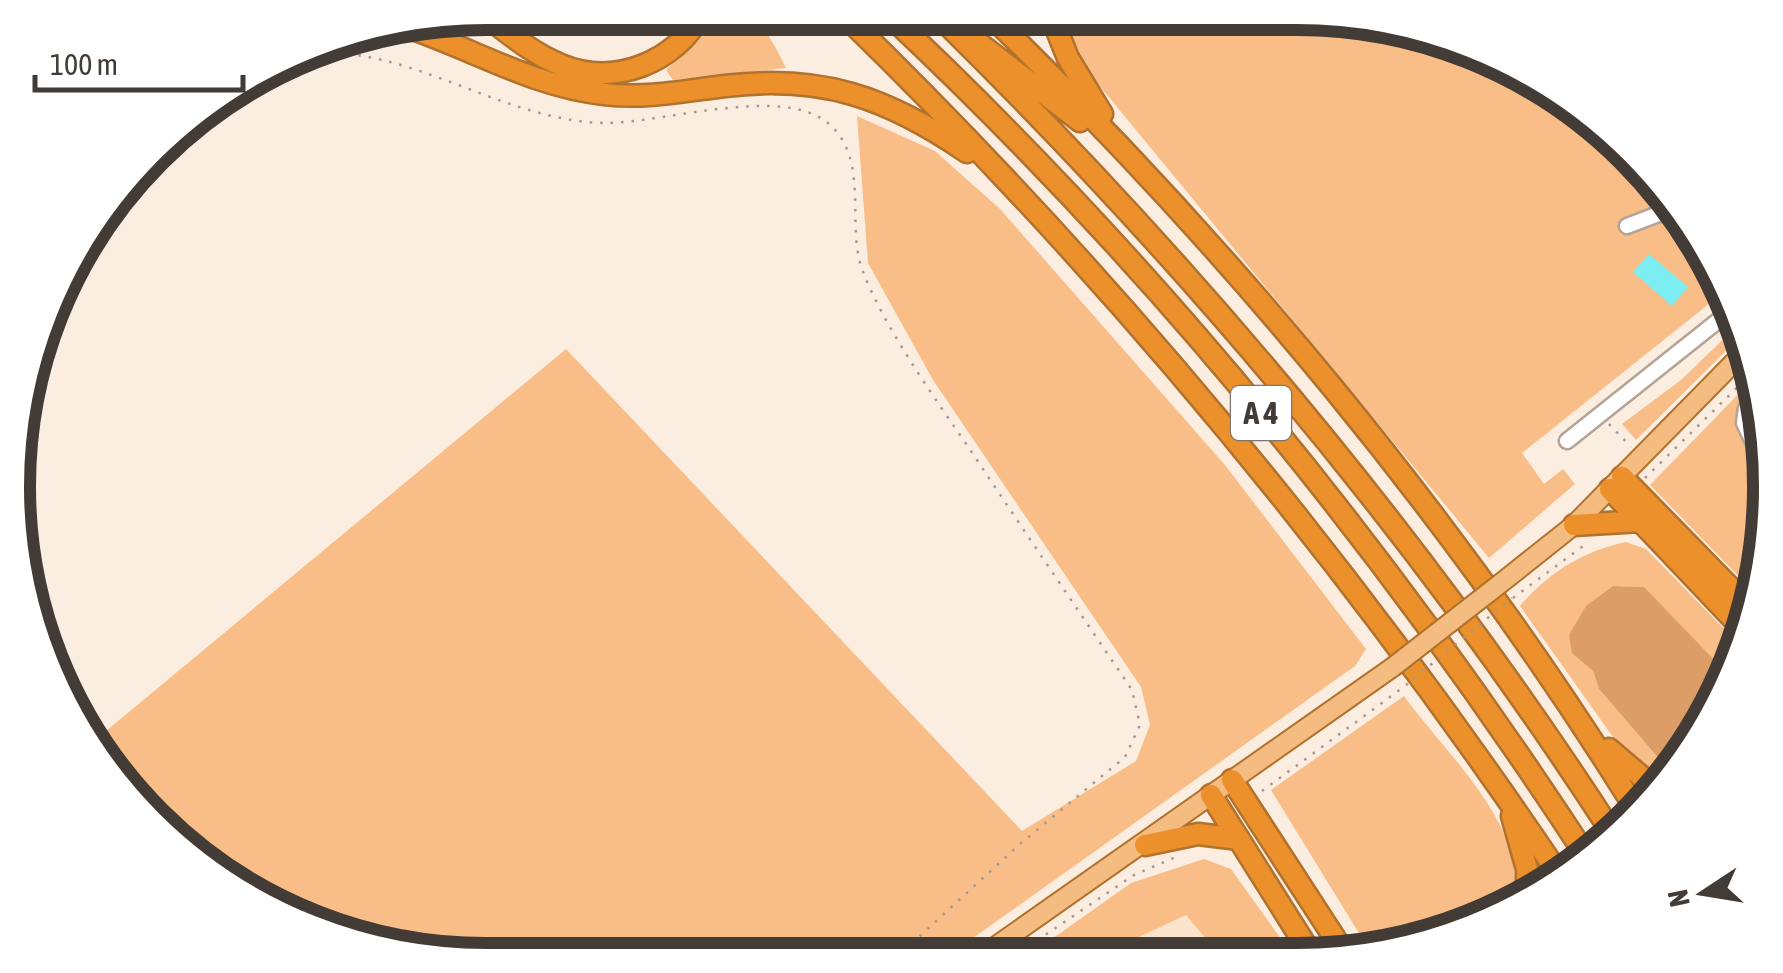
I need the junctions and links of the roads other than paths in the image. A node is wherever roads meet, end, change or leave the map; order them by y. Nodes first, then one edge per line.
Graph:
1 (506, 30) edge
2 (689, 30) edge
3 (859, 30) edge
4 (904, 30) edge
5 (953, 30) edge
6 (962, 30) edge
7 (1004, 30) edge
8 (1058, 30) edge
9 (424, 34) edge
10 (1003, 176) junction
11 (1150, 180) junction
12 (1662, 213) edge
13 (1627, 226) dead end
14 (1721, 319) edge
15 (1735, 361) edge
16 (1746, 409) edge
17 (1750, 436) edge
18 (1567, 441) dead end
19 (1616, 483) junction
20 (1641, 521) junction
21 (1574, 525) junction
22 (1739, 597) edge
23 (1733, 619) edge
24 (1580, 719) junction
25 (1232, 780) junction
26 (1645, 781) edge
27 (1497, 782) junction
28 (1211, 795) junction
29 (1629, 798) edge
30 (1605, 822) edge
31 (1239, 839) junction
32 (1145, 845) junction
33 (1578, 846) edge
34 (1553, 864) edge
35 (1526, 881) edge
36 (1337, 941) edge
37 (1001, 943) edge
38 (1304, 943) edge

1 - 2 highway
3 - 10 highway
4 - 33 highway, A 4
5 - 30 highway, A 4
6 - 11 highway
7 - 11 highway
8 - 11 highway
9 - 10 highway
10 - 27 highway
11 - 24 highway
12 - 13 lane
14 - 18 lane
15 - 19 main road
16 - 17 lane
19 - 20 highway
19 - 21 main road
19 - 22 highway
20 - 21 highway
20 - 23 highway
21 - 25 main road, bridge
24 - 26 highway
24 - 29 highway
25 - 28 main road
25 - 36 highway
27 - 34 highway
27 - 35 highway
28 - 31 highway
28 - 32 main road
31 - 32 highway
31 - 38 highway
32 - 37 main road

